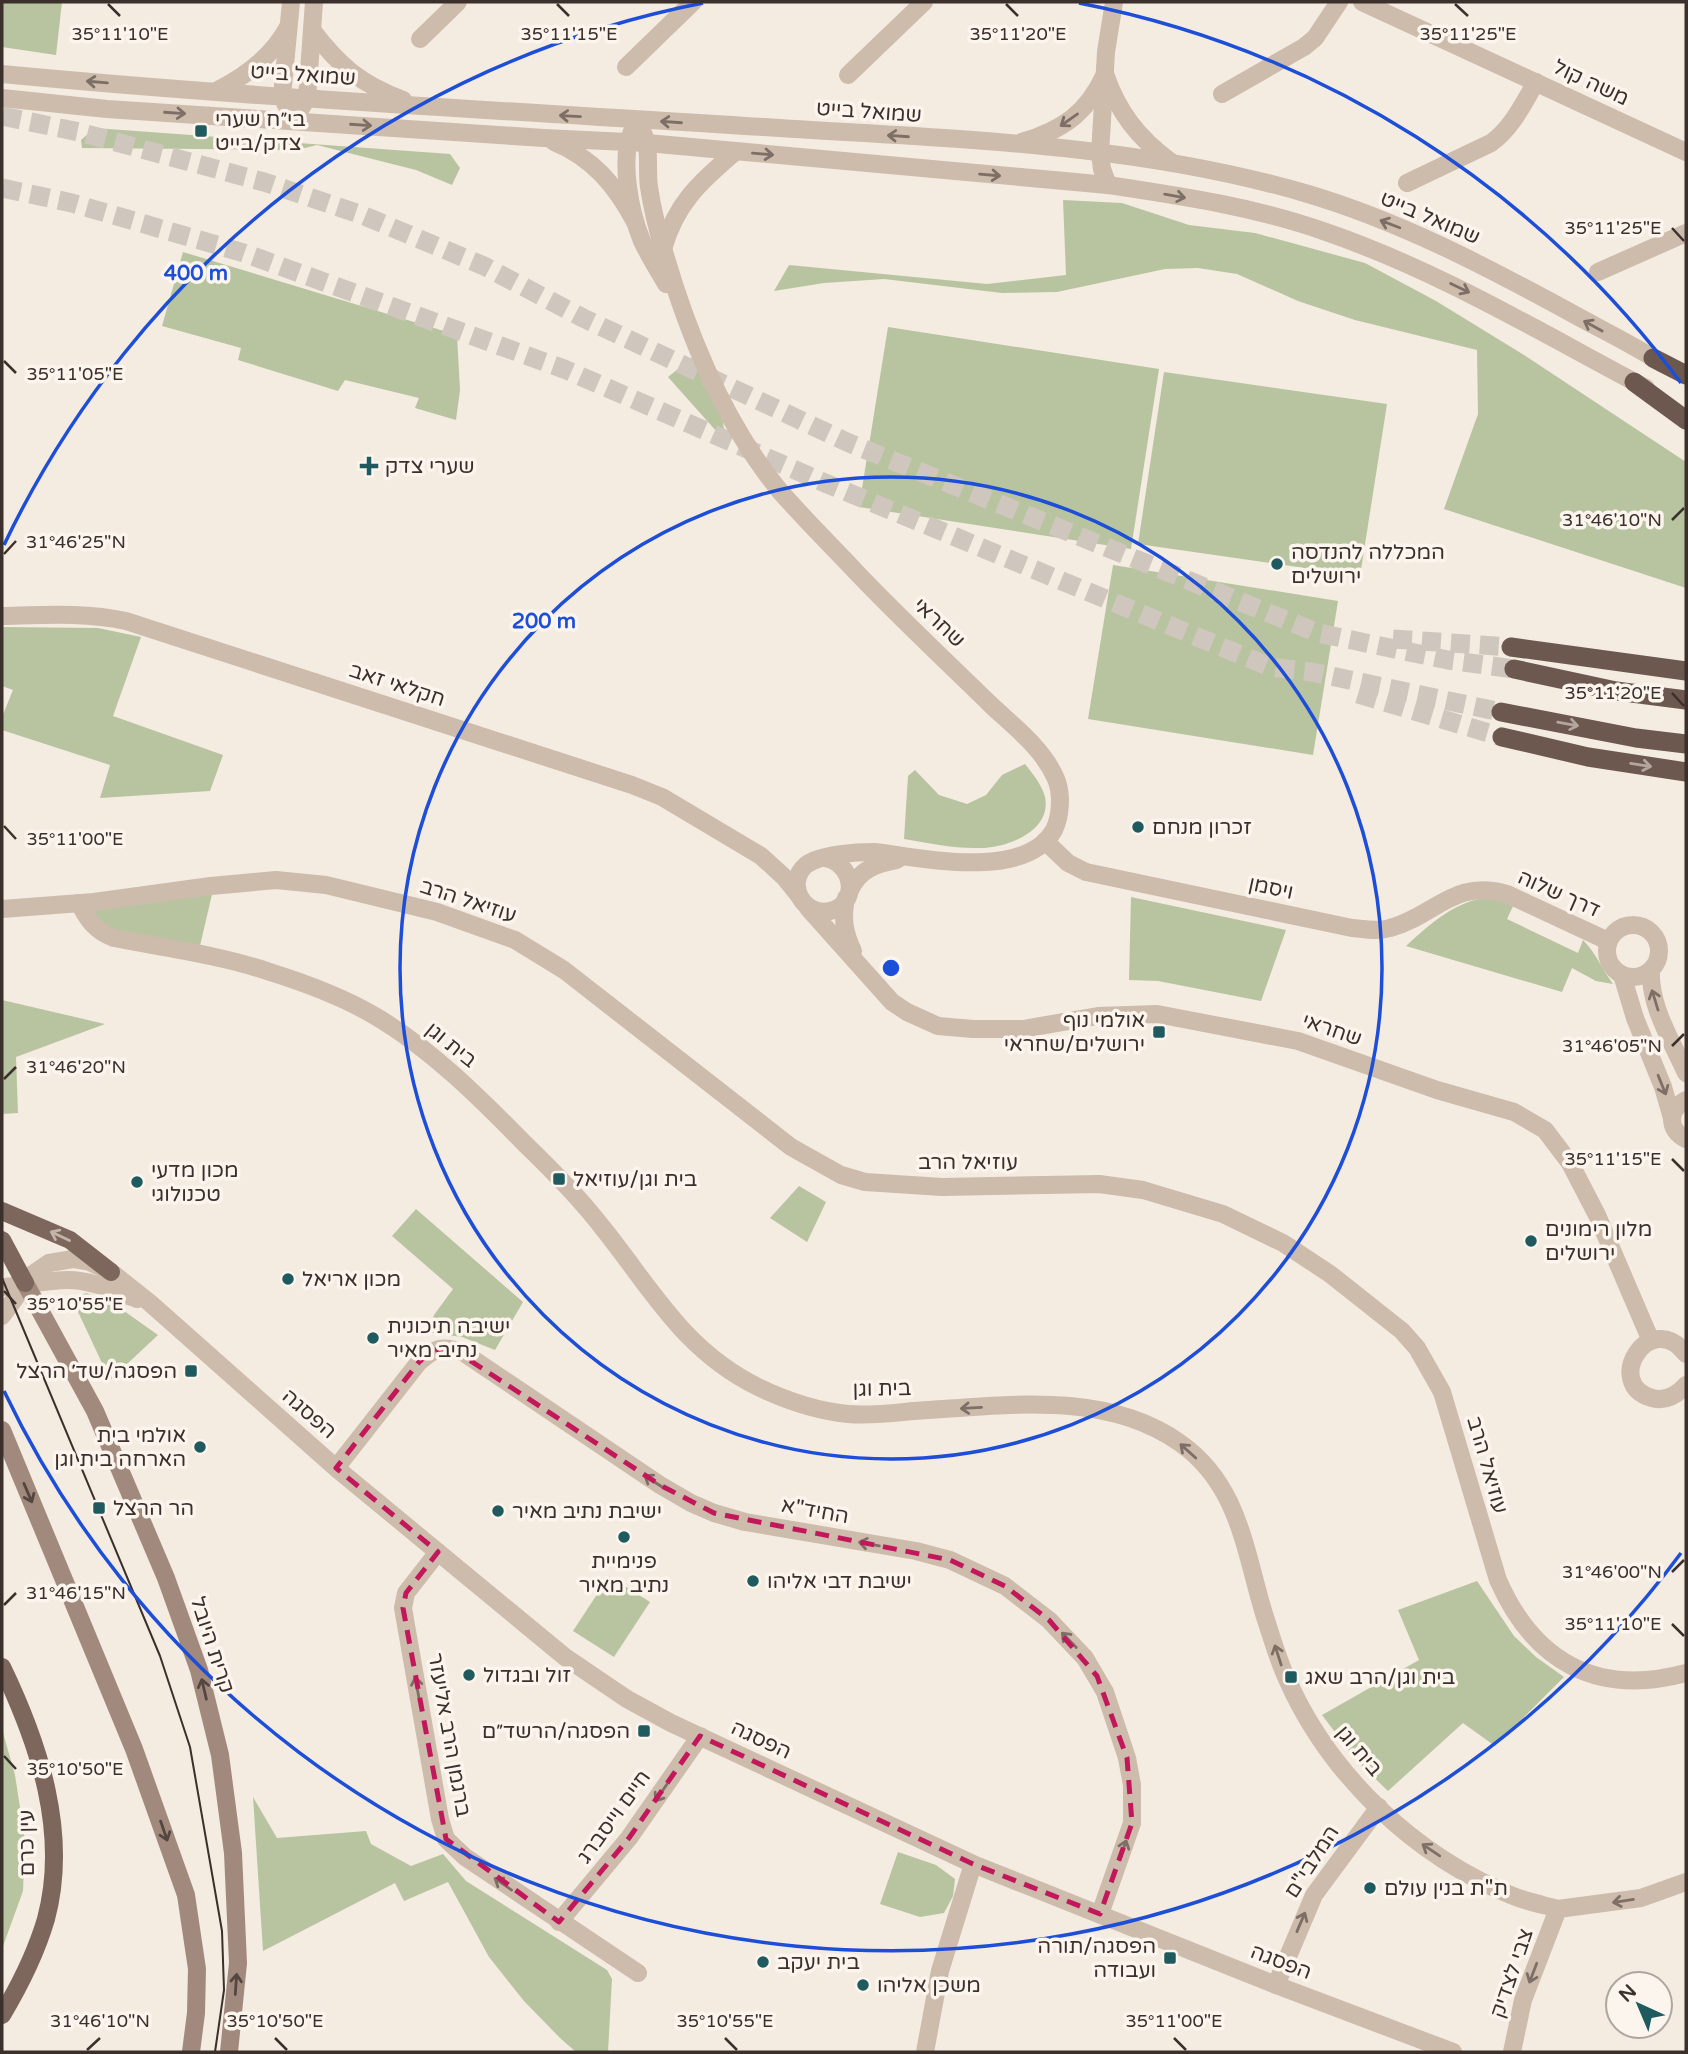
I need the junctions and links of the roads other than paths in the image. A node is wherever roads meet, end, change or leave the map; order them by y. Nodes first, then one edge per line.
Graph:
1 (291, 2) edge
2 (314, 2) edge
3 (458, 2) edge
4 (694, 2) edge
5 (925, 2) edge
6 (1114, 2) edge
7 (1339, 2) edge
8 (1362, 2) edge
9 (289, 24) junction
10 (312, 30) junction
11 (419, 39) dead end
12 (626, 67) dead end
13 (2, 74) edge
14 (1105, 74) junction
15 (848, 75) dead end
16 (1536, 82) junction
17 (214, 92) junction
18 (1222, 94) dead end
19 (282, 96) junction
20 (2, 98) edge
21 (307, 99) junction
22 (426, 107) junction
23 (293, 120) junction
24 (638, 120) junction
25 (544, 138) junction
26 (627, 142) junction
27 (647, 143) junction
28 (1014, 144) junction
29 (735, 152) junction
30 (1686, 152) edge
31 (1100, 154) junction
32 (1174, 164) junction
33 (1407, 183) dead end
34 (1108, 185) junction
35 (635, 222) junction
36 (1686, 233) edge
37 (663, 249) junction
38 (1598, 272) dead end
39 (689, 324) junction
40 (1653, 358) joint
41 (1686, 377) edge
42 (1634, 382) junction
43 (1686, 409) edge
44 (1686, 420) edge
45 (2, 617) edge
46 (1511, 647) tunnel mouth
47 (1514, 669) tunnel mouth
48 (1686, 671) edge
49 (1686, 700) edge
50 (1501, 712) tunnel mouth
51 (1502, 737) tunnel mouth
52 (1686, 744) edge
53 (1686, 772) edge
54 (1045, 841) junction
55 (761, 856) junction
56 (914, 856) junction
57 (820, 859) junction
58 (1491, 889) joint
59 (848, 894) junction
60 (802, 901) junction
61 (79, 903) junction
62 (2, 909) edge
63 (1608, 941) junction
64 (1651, 970) junction
65 (1622, 975) junction
66 (874, 983) junction
67 (1686, 1073) edge
68 (1686, 1100) edge
69 (1672, 1118) junction
70 (1686, 1139) edge
71 (2, 1211) edge
72 (5, 1246) edge
73 (111, 1272) junction
74 (2, 1274) edge
75 (25, 1283) junction
76 (2, 1287) edge
77 (150, 1303) junction
78 (2, 1316) edge
79 (1650, 1341) junction
80 (1686, 1354) edge
81 (1686, 1385) edge
82 (2, 1430) edge
83 (336, 1468) junction
84 (438, 1552) junction
85 (2, 1667) edge
86 (1686, 1673) edge
87 (700, 1736) junction
88 (1378, 1807) junction
89 (973, 1864) junction
90 (1686, 1882) edge
91 (1559, 1909) junction
92 (1100, 1914) junction
93 (559, 1922) junction
94 (638, 1973) dead end
95 (1276, 1985) junction
96 (2, 2015) edge
97 (191, 2052) edge
98 (229, 2052) edge
99 (925, 2052) edge
100 (1453, 2052) edge
101 (1512, 2052) edge

1 - 9 street
2 - 10 street
3 - 11 street
4 - 12 street
5 - 15 street
6 - 14 street
7 - 18 street
8 - 16 street, משה קול
9 - 17 street
9 - 19 street
10 - 21 street
10 - 22 street
17 -> 13 street, שמואל בייט
14 -> 28 street
14 - 31 street
14 - 32 street
16 - 30 street, משה קול
16 - 33 street
17 - 19 street, שמואל בייט
19 - 21 street, שמואל בייט
19 - 23 street
20 -> 23 street
21 - 22 street, שמואל בייט
21 - 23 street
24 -> 22 street, שמואל בייט
23 -> 25 street
24 - 26 street, שחראי
24 - 27 street, שחראי
28 -> 24 street, שמואל בייט
25 - 26 street
25 - 35 street
26 - 27 street
26 - 35 street, שחראי
27 - 29 street
27 - 37 street, שחראי
28 - 31 street, שמואל בייט
29 -> 34 street
29 - 37 street
31 - 32 street, שמואל בייט
31 - 34 street
40 -> 32 street, שמואל בייט
34 -> 42 street
35 - 39 street, שחראי
36 - 38 street
37 - 39 street, שחראי
39 - 54 street, שחראי
40 - 41 highway
42 - 43 street
42 - 44 highway
45 - 55 street, חקלאי זאב
46 - 48 highway
47 - 49 highway
50 -> 52 highway
51 -> 53 highway
54 - 56 street
54 - 58 street, ויסמן
55 - 57 street
55 - 60 street, שחראי
56 - 57 street
56 - 59 street
57 - 59 street
57 - 60 street
58 - 63 street, דרך שלוה
59 - 60 street
59 - 66 street, שחראי
60 - 66 street, שחראי
61 - 62 street
61 - 86 street, עוזיאל הרב
88 -> 61 street, בית וגן
63 - 64 street
63 - 65 street
64 - 65 street
67 -> 64 street
65 -> 69 street
66 - 79 street, שחראי
68 - 69 street
69 - 70 street
73 -> 71 main road
72 - 74 main road
72 - 75 main road
73 - 75 street, הפסגה
73 - 77 street, הפסגה
75 - 76 street
75 - 77 street
75 - 78 street
98 -> 75 main road, קרית היובל
77 - 83 street, הפסגה
79 - 80 street
79 - 81 street
82 -> 97 main road
83 - 84 street, הפסגה
92 -> 83 street, החיד"א
84 - 87 street, הפסגה
93 -> 84 street, ברגמן הרב אליעזר
85 - 96 main road, עין כרם
87 - 89 street, הפסגה
87 -> 93 street, חיים וייסברג
91 -> 88 street, בית וגן
95 -> 88 street, המלבי"ם
89 - 92 street, הפסגה
89 - 99 street
90 -> 91 street, בית וגן
91 -> 101 street, צבי לצדיק
92 - 95 street, הפסגה
93 - 94 street, ברגמן הרב אליעזר
95 - 100 street, הפסגה

